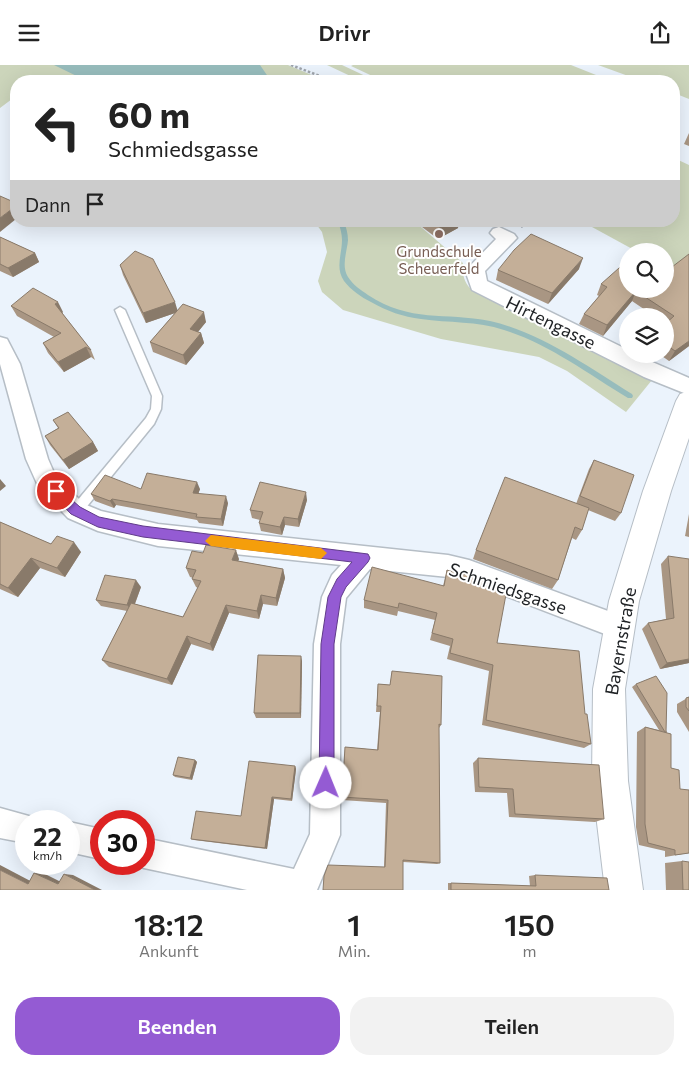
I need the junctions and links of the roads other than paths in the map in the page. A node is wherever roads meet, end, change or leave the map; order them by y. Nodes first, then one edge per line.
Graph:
1 (499, 233) dead end
2 (120, 311) dead end
3 (0, 344) edge
4 (689, 387) edge
5 (689, 401) edge
6 (76, 511) junction
7 (364, 558) junction
8 (618, 627) junction
9 (0, 823) edge
10 (15, 826) edge
11 (155, 855) edge
12 (301, 888) edge
13 (624, 890) edge

1 - 4 street, Hirtengasse
2 - 6 lane
3 - 6 street, Schmiedsgasse
5 - 8 street, Bayernstraße
6 - 7 street, Schmiedsgasse
7 - 8 street, Schmiedsgasse
7 - 12 street
8 - 13 street, Bayernstraße
9 - 10 street
11 - 12 street

